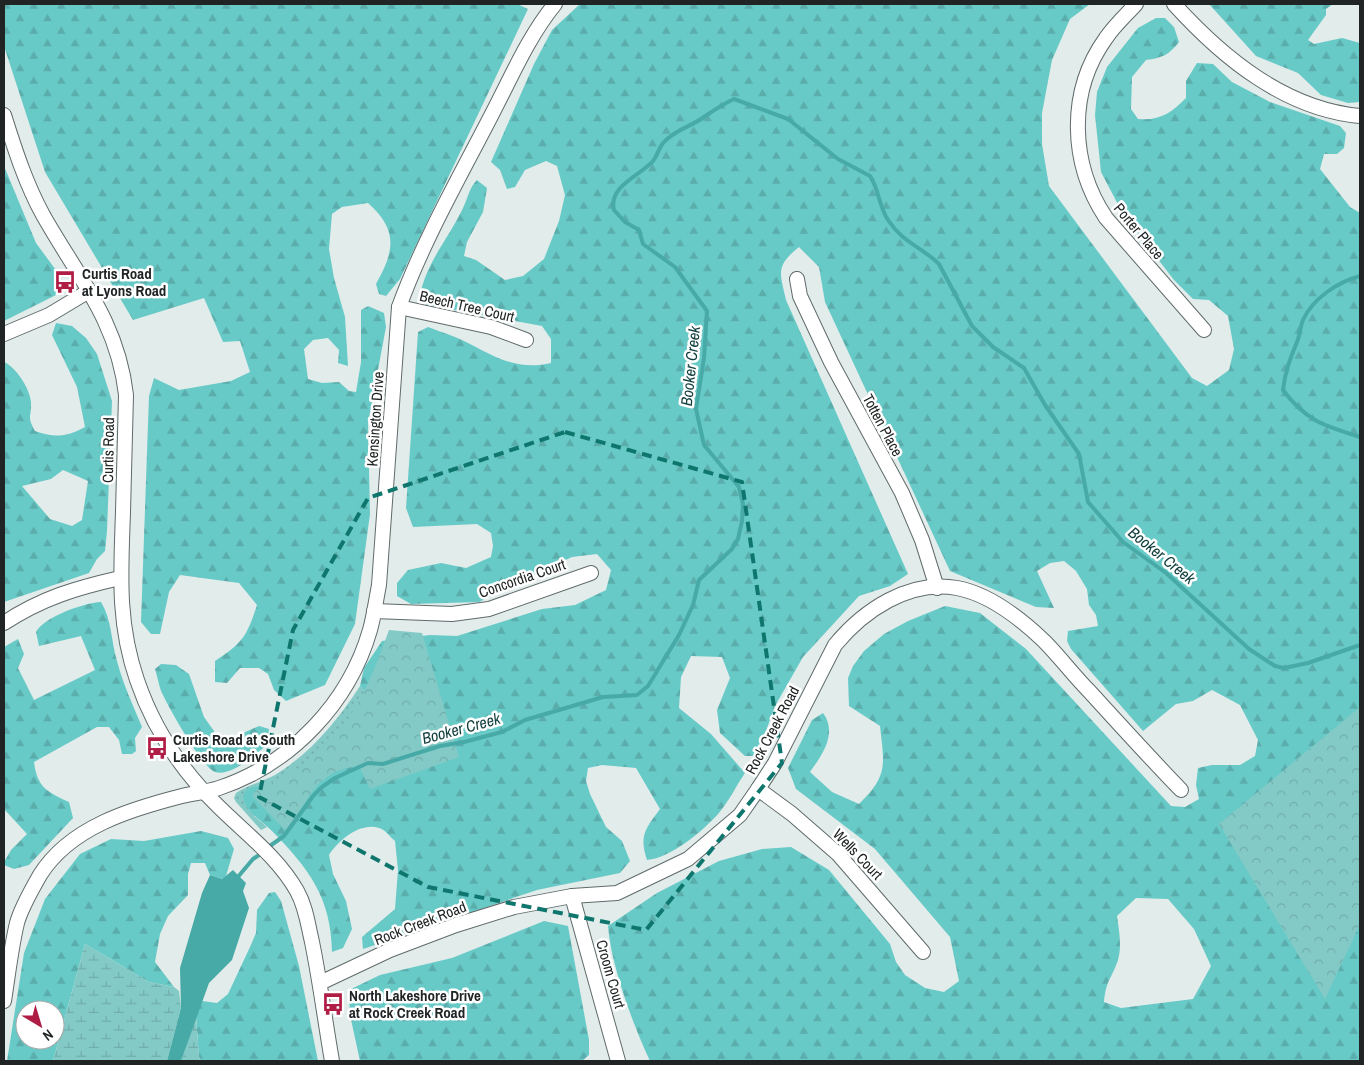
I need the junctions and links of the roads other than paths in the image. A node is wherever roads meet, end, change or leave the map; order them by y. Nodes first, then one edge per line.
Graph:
1 (555, 4) edge
2 (1136, 4) edge
3 (1174, 4) edge
4 (4, 116) edge
5 (1360, 116) edge
6 (797, 279) dead end
7 (89, 291) junction
8 (399, 307) junction
9 (1204, 330) dead end
10 (4, 334) edge
11 (526, 340) dead end
12 (591, 573) dead end
13 (120, 578) junction
14 (936, 588) junction
15 (374, 611) junction
16 (4, 623) edge
17 (758, 789) junction
18 (1181, 790) dead end
19 (203, 792) junction
20 (572, 896) junction
21 (923, 952) dead end
22 (320, 983) junction
23 (4, 1002) edge
24 (332, 1061) edge
25 (618, 1061) edge

1 - 8 street, Kensington Drive
2 - 9 street, Porter Place
3 - 5 street
4 - 7 street, Curtis Road
6 - 14 street, Totten Place
7 - 10 street
7 - 13 street, Curtis Road
8 - 11 street, Beech Tree Court
8 - 15 street, Kensington Drive
12 - 15 street, Concordia Court
13 - 16 street
13 - 19 street, Curtis Road
14 - 17 street, Rock Creek Road
14 - 18 street, Rock Creek Road
15 - 19 street, Kensington Drive
17 - 20 street, Rock Creek Road
17 - 21 street, Wells Court
19 - 22 street, Curtis Road
19 - 23 street, Kensington Drive
20 - 22 street, Rock Creek Road
20 - 25 street, Croom Court
22 - 24 street, Curtis Road

